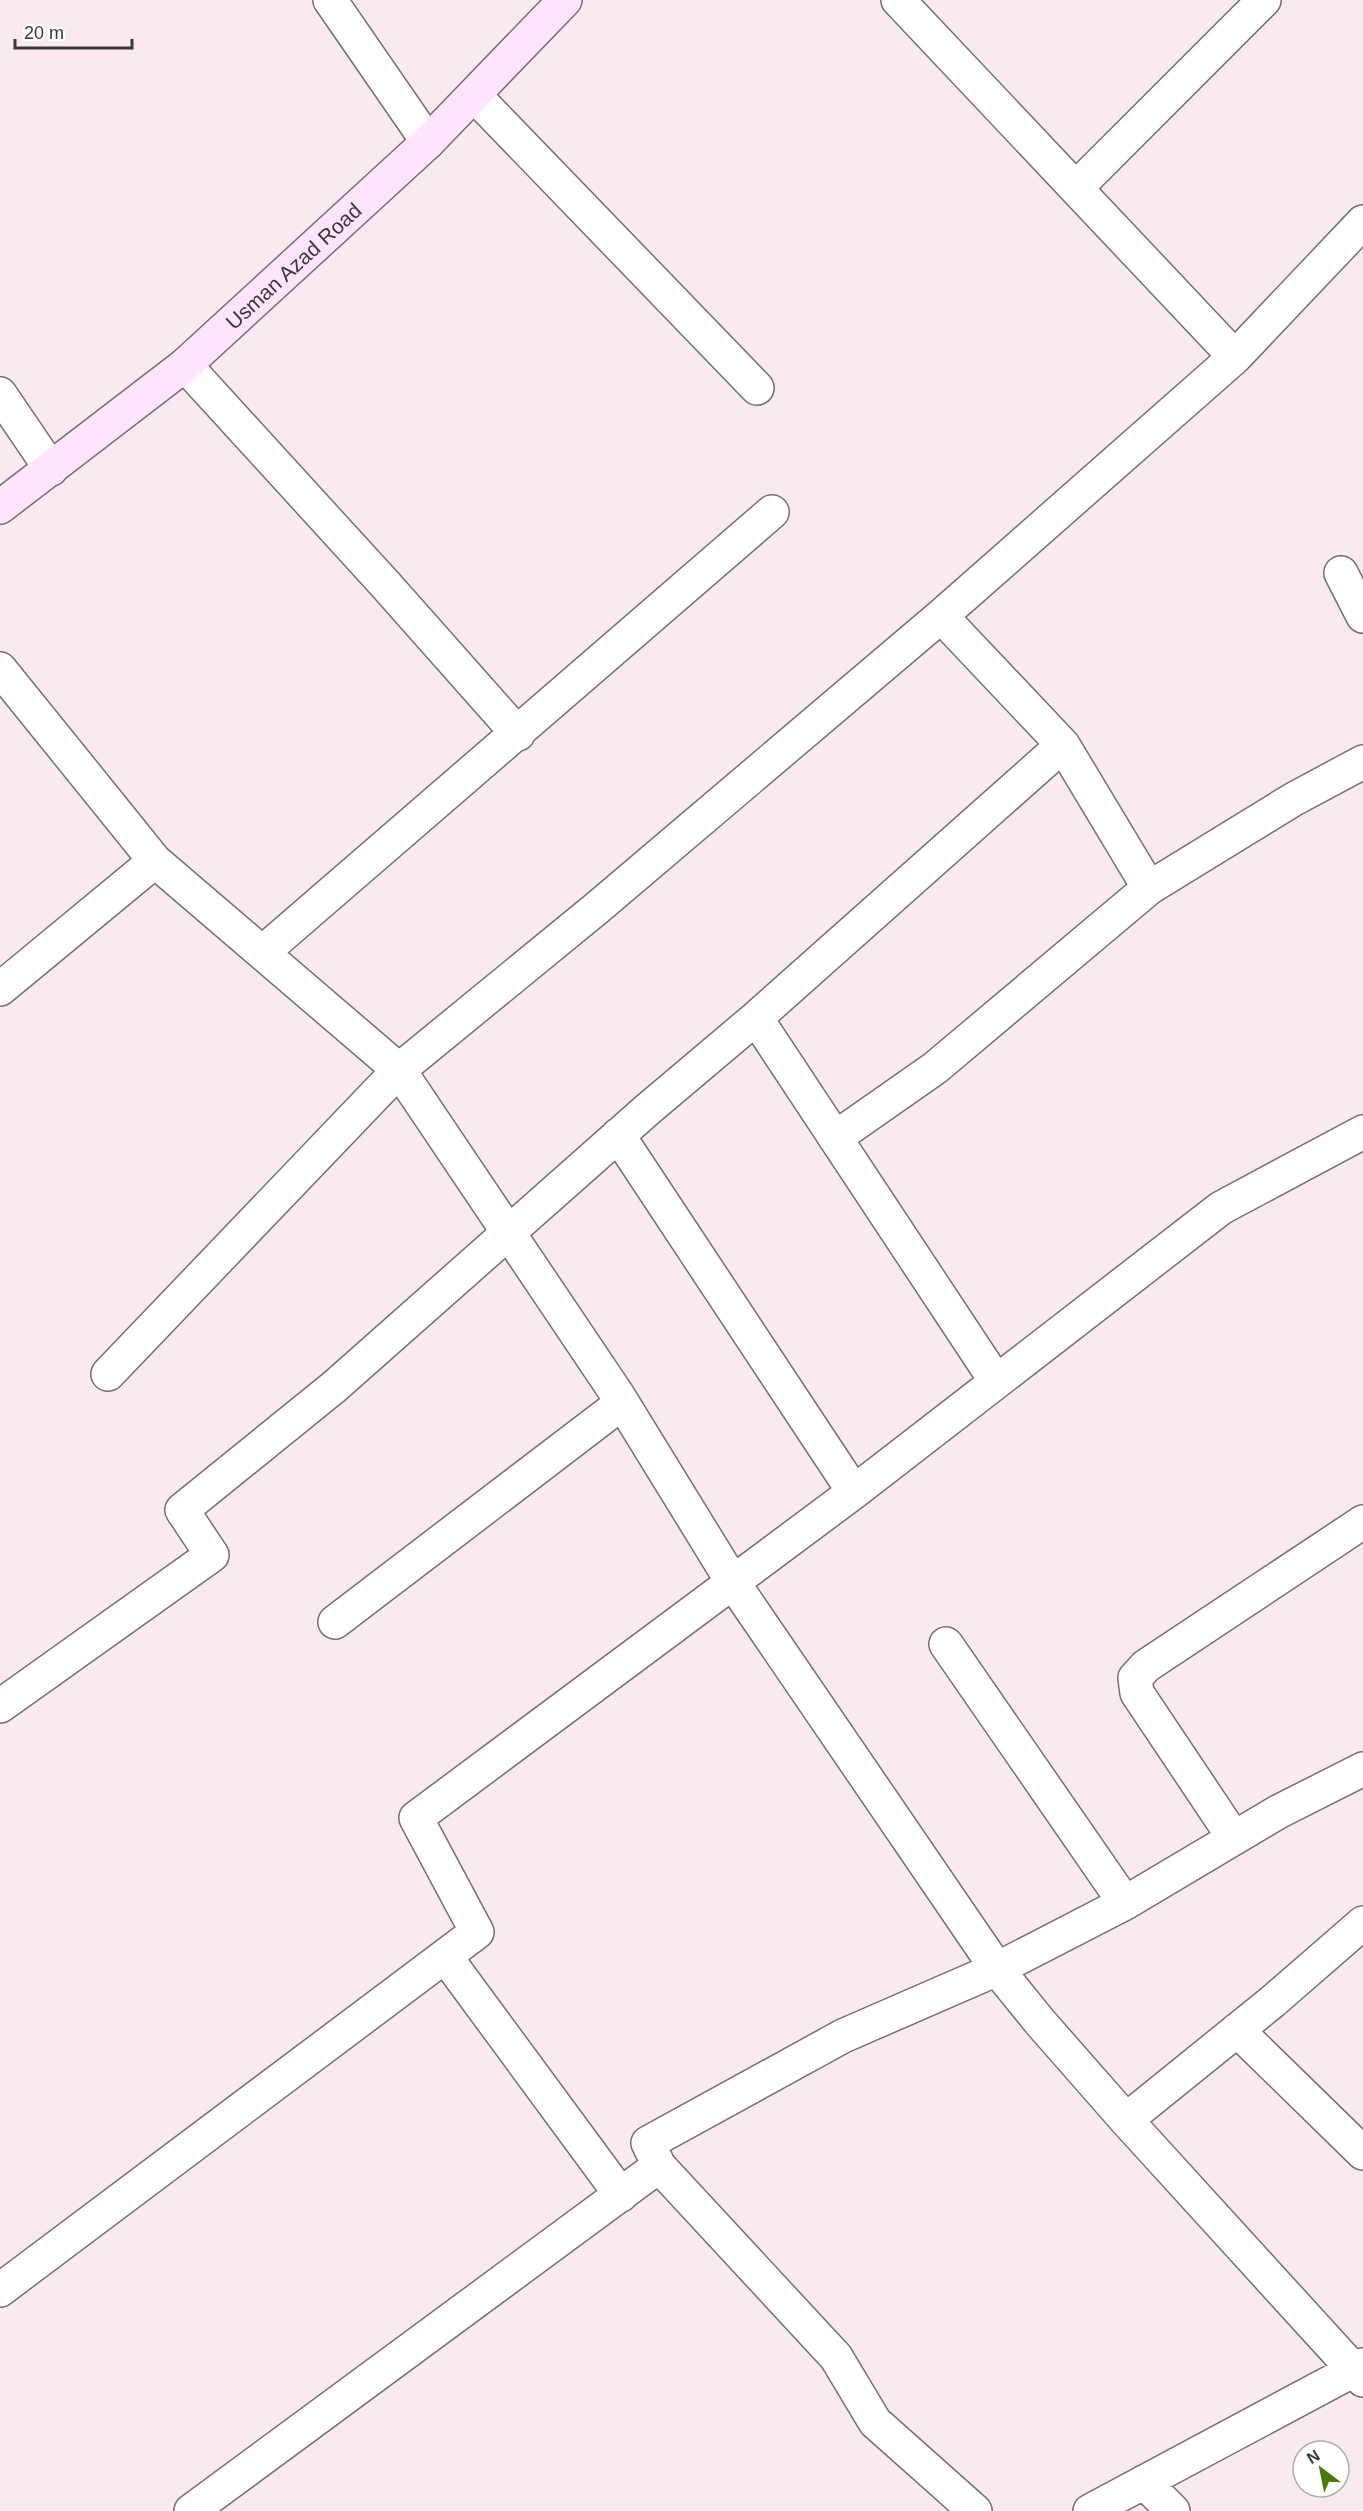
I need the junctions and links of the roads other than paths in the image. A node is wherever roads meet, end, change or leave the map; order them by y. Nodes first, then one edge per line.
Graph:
1 (330, 0) edge
2 (565, 0) edge
3 (898, 0) edge
4 (1264, 0) edge
5 (474, 95) junction
6 (428, 142) junction
7 (1076, 188) junction
8 (1363, 222) edge
9 (1235, 357) junction
10 (185, 365) junction
11 (757, 388) dead end
12 (0, 394) edge
13 (51, 470) junction
14 (0, 507) edge
15 (772, 512) dead end
16 (1341, 573) dead end
17 (942, 616) junction
18 (1363, 616) edge
19 (0, 669) edge
20 (518, 734) junction
21 (1063, 744) junction
22 (1363, 762) edge
23 (155, 861) junction
24 (1149, 888) junction
25 (263, 951) junction
26 (0, 989) edge
27 (756, 1018) junction
28 (399, 1070) junction
29 (1363, 1132) edge
30 (618, 1135) junction
31 (836, 1138) junction
32 (507, 1234) junction
33 (108, 1374) dead end
34 (996, 1381) junction
35 (622, 1403) junction
36 (854, 1492) junction
37 (1363, 1522) edge
38 (732, 1581) junction
39 (335, 1622) dead end
40 (946, 1644) dead end
41 (0, 1706) edge
42 (1363, 1769) edge
43 (1234, 1838) junction
44 (1125, 1903) junction
45 (1363, 1923) edge
46 (445, 1956) junction
47 (997, 1969) junction
48 (1238, 2030) junction
49 (1126, 2120) junction
50 (1363, 2153) edge
51 (659, 2166) junction
52 (621, 2195) junction
53 (0, 2290) edge
54 (1360, 2372) edge
55 (1144, 2482) junction
56 (191, 2511) edge
57 (975, 2511) edge
58 (1090, 2511) edge
59 (1173, 2511) edge

1 - 6 street
2 - 5 main road, Usman Azad Road
3 - 7 street
4 - 7 street
5 - 6 main road, Usman Azad Road
5 - 11 street
6 - 10 main road, Usman Azad Road
7 - 9 street
8 - 9 street
9 - 17 street
10 - 13 main road, Usman Azad Road
10 - 20 street
12 - 13 street
13 - 14 main road, Usman Azad Road
15 - 20 street
16 - 18 street
17 - 21 street
17 - 28 street
19 - 23 street
20 - 25 street
21 - 24 street
21 - 27 street
22 - 24 street
23 - 25 street
23 - 26 street
24 - 31 street
25 - 28 street
27 - 30 street
27 - 31 street
28 - 32 street
28 - 33 street
29 - 34 street
30 - 32 street
30 - 36 street
31 - 34 street
32 - 35 street
32 - 41 street
34 - 36 street
35 - 38 street
35 - 39 street
36 - 38 street
37 - 43 street
38 - 46 street
38 - 47 street
40 - 44 street
42 - 43 street
43 - 44 street
44 - 47 street
45 - 48 street
46 - 52 street
46 - 53 street
47 - 49 street
47 - 51 street
48 - 49 street
48 - 50 street
49 - 54 street
51 - 52 street
51 - 57 street
52 - 56 street
54 - 55 street
55 - 58 street
55 - 59 street

